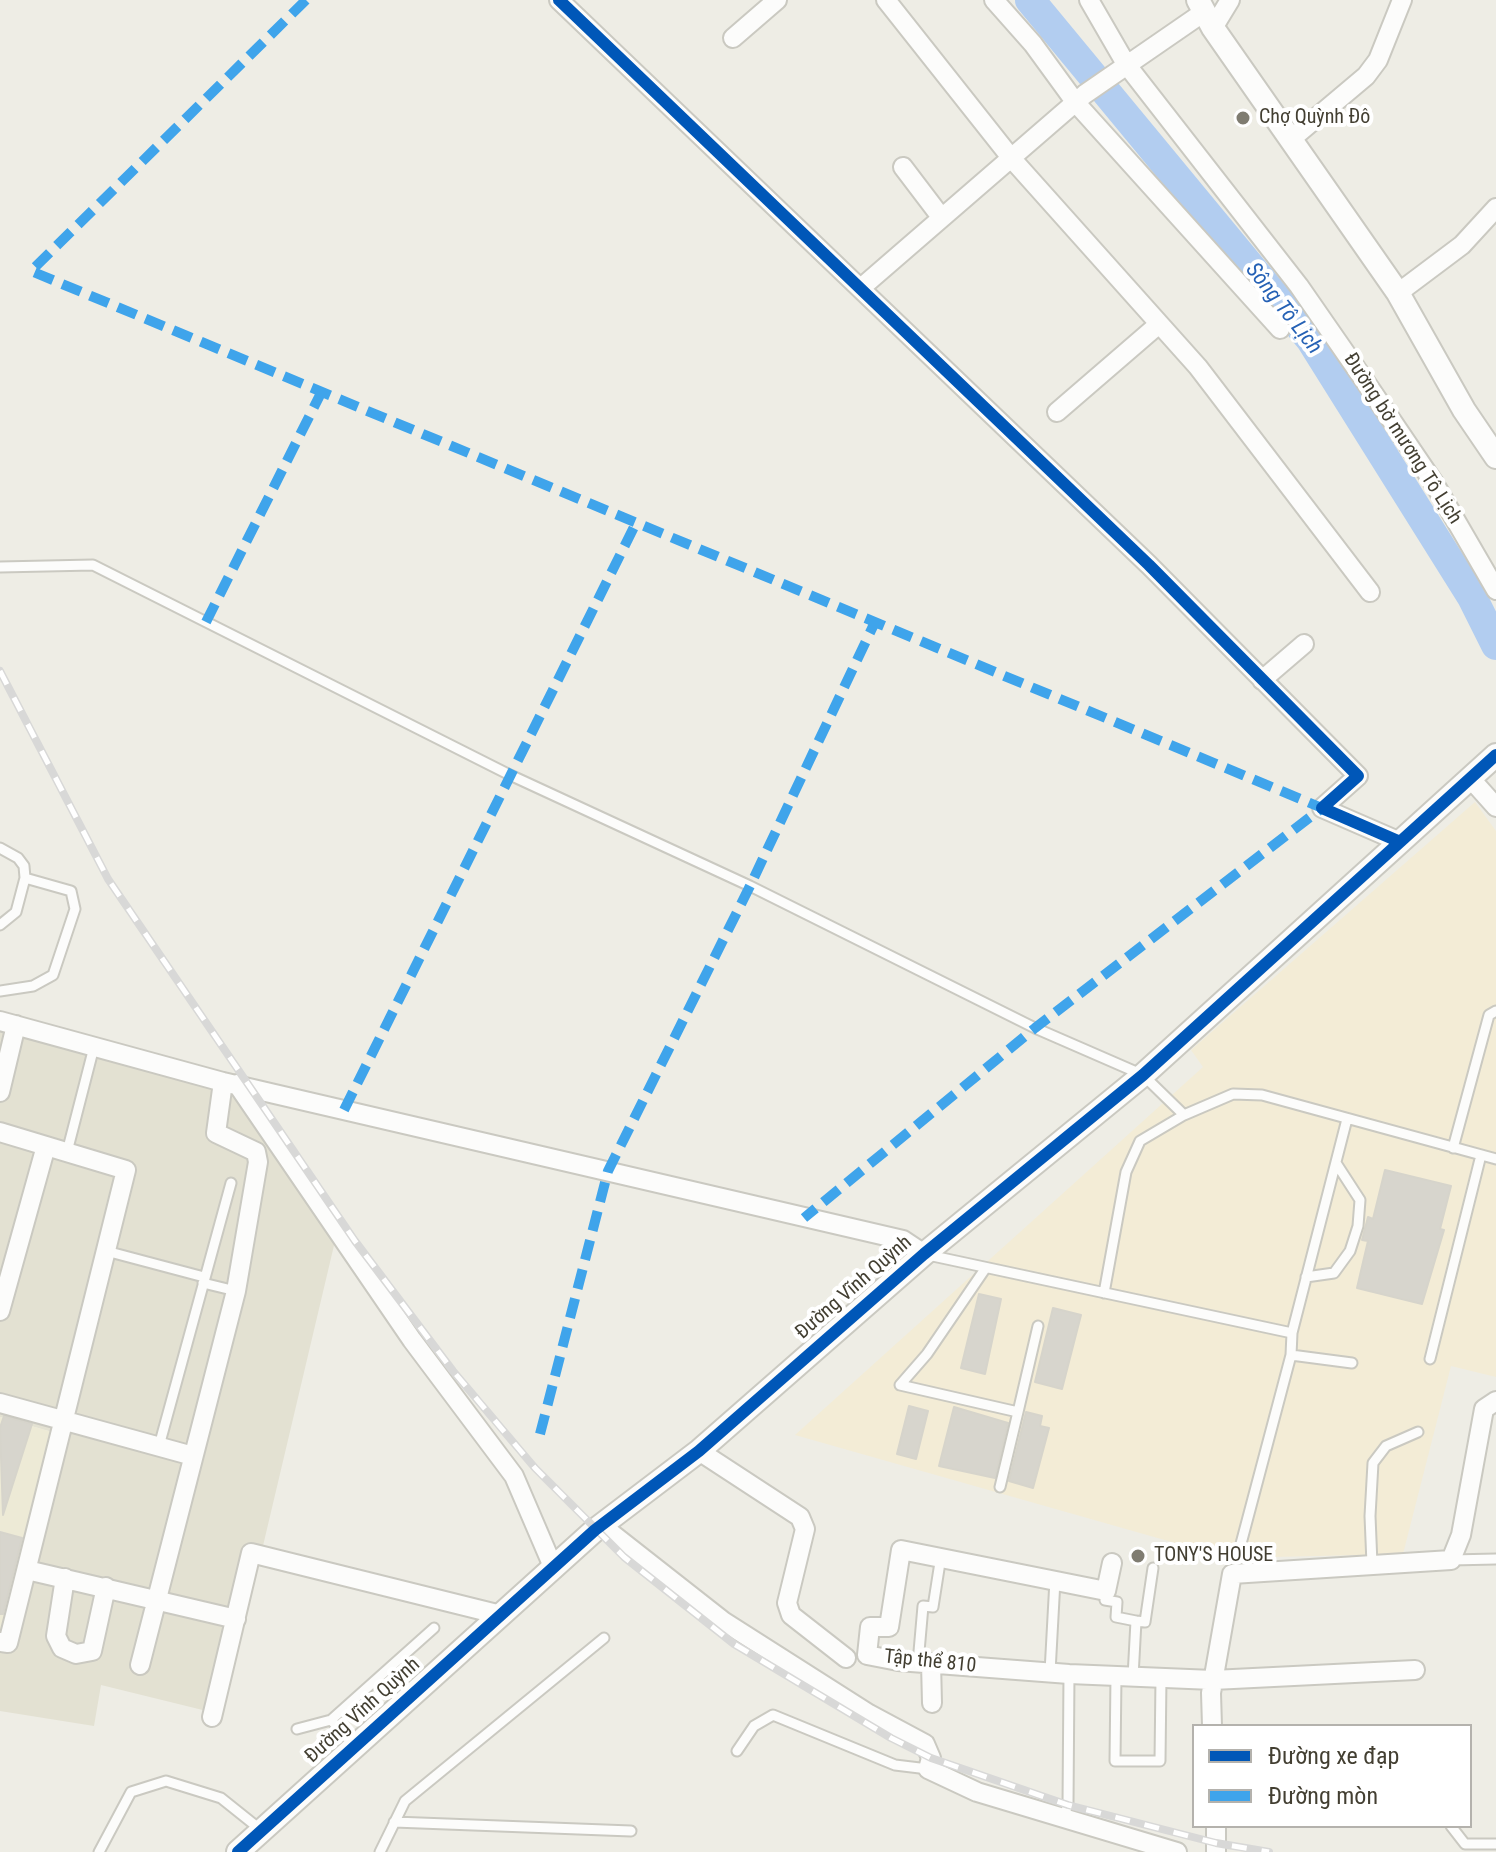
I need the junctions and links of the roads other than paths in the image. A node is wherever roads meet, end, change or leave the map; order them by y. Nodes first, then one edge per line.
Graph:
1 (559, 0) edge
2 (777, 0) edge
3 (886, 0) edge
4 (994, 0) edge
5 (1089, 0) edge
6 (1230, 0) edge
7 (1402, 0) edge
8 (1205, 13) edge
9 (733, 38) dead end
10 (1122, 66) junction
11 (1080, 99) junction
12 (1290, 140) junction
13 (1012, 159) junction
14 (903, 167) dead end
15 (941, 217) junction
16 (1493, 217) edge
17 (862, 287) junction
18 (1398, 293) junction
19 (1159, 324) junction
20 (1280, 329) dead end
21 (1057, 412) dead end
22 (1496, 457) edge
23 (0, 567) edge
24 (1496, 590) edge
25 (1370, 592) dead end
26 (1304, 644) dead end
27 (1262, 680) junction
28 (1496, 755) edge
29 (1470, 778) junction
30 (1496, 807) edge
31 (1398, 841) junction
32 (0, 848) edge
33 (25, 878) junction
34 (0, 925) edge
35 (0, 991) edge
36 (1496, 1011) edge
37 (8, 1023) edge
38 (94, 1047) junction
39 (1143, 1075) junction
40 (230, 1083) junction
41 (0, 1092) edge
42 (1184, 1115) junction
43 (1347, 1119) junction
44 (0, 1132) edge
45 (46, 1146) junction
46 (1453, 1148) junction
47 (67, 1152) junction
48 (1481, 1155) junction
49 (1496, 1159) edge
50 (1336, 1163) junction
51 (231, 1183) dead end
52 (106, 1251) junction
53 (924, 1254) junction
54 (985, 1269) junction
55 (1306, 1277) junction
56 (203, 1280) junction
57 (236, 1291) junction
58 (1104, 1293) junction
59 (0, 1311) edge
60 (1038, 1326) dead end
61 (1292, 1333) junction
62 (1291, 1355) junction
63 (1430, 1359) dead end
64 (1352, 1363) dead end
65 (1496, 1401) edge
66 (0, 1403) edge
67 (1018, 1412) junction
68 (64, 1422) junction
69 (1418, 1432) dead end
70 (159, 1447) junction
71 (699, 1451) junction
72 (193, 1456) junction
73 (1000, 1487) dead end
74 (602, 1526) junction
75 (1238, 1555) dead end
76 (941, 1556) junction
77 (1496, 1559) edge
78 (1451, 1560) junction
79 (1112, 1563) dead end
80 (1372, 1564) junction
81 (1153, 1568) dead end
82 (554, 1569) junction
83 (27, 1570) junction
84 (65, 1578) junction
85 (1055, 1579) junction
86 (106, 1587) junction
87 (1106, 1591) junction
88 (157, 1598) junction
89 (501, 1615) junction
90 (236, 1619) junction
91 (1136, 1621) junction
92 (434, 1628) dead end
93 (604, 1638) dead end
94 (0, 1642) edge
95 (846, 1658) dead end
96 (924, 1663) junction
97 (140, 1665) dead end
98 (1415, 1670) dead end
99 (1059, 1673) junction
100 (1125, 1676) junction
101 (1161, 1678) junction
102 (1213, 1680) junction
103 (932, 1703) dead end
104 (212, 1717) dead end
105 (331, 1720) junction
106 (1212, 1724) edge
107 (297, 1729) dead end
108 (354, 1745) junction
109 (737, 1751) dead end
110 (928, 1769) junction
111 (1063, 1819) junction
112 (394, 1822) junction
113 (1216, 1828) edge
114 (1453, 1828) edge
115 (261, 1830) junction
116 (631, 1831) dead end
117 (1496, 1844) edge
118 (99, 1852) edge
119 (238, 1852) edge
120 (380, 1852) edge
121 (1177, 1852) edge
122 (1216, 1852) edge

1 - 17 street
2 - 9 street
3 - 13 street
4 - 11 street
5 - 10 street, Đường bờ mương Tô Lịch
6 - 8 street
7 - 12 street
8 - 10 street
8 - 12 street
10 - 11 street
10 - 24 street, Đường bờ mương Tô Lịch
11 - 13 street
11 - 20 street
12 - 18 street
13 - 15 street
13 - 19 street
14 - 15 street
15 - 17 street
16 - 18 street
17 - 27 street
18 - 22 street
19 - 21 street
19 - 25 street
23 - 39 lane
26 - 27 street
27 - 31 street
28 - 29 street, Đường Vĩnh Quỳnh
29 - 30 street
29 - 31 street, Đường Vĩnh Quỳnh
31 - 39 street, Đường Vĩnh Quỳnh
32 - 33 lane
33 - 34 lane
33 - 35 lane
36 - 46 lane
37 - 38 street
37 - 41 street
38 - 40 street
38 - 47 lane
39 - 42 lane
39 - 53 street, Đường Vĩnh Quỳnh
40 - 53 street
40 - 57 street
40 - 82 street
42 - 43 lane
42 - 58 lane
43 - 46 lane
43 - 50 lane
44 - 45 street
45 - 47 street
45 - 59 street
46 - 48 lane
47 - 52 street
48 - 49 lane
48 - 63 lane
50 - 55 lane
50 - 55 lane
51 - 56 lane
52 - 56 lane
52 - 68 street
53 - 54 lane
53 - 71 street, Đường Vĩnh Quỳnh
54 - 58 lane
54 - 67 lane
55 - 61 lane
56 - 57 lane
56 - 70 lane
57 - 72 street
58 - 61 lane
60 - 67 lane
61 - 62 lane
62 - 64 lane
62 - 75 lane
65 - 78 street
66 - 68 street
67 - 73 lane
68 - 70 street
68 - 83 street
69 - 80 lane
70 - 72 street
71 - 74 street, Đường Vĩnh Quỳnh
71 - 95 street
72 - 88 street
74 - 82 street, Đường Vĩnh Quỳnh
74 - 110 street
76 - 85 street, Tập thể 810
76 - 96 lane
76 - 96 street, Tập thể 810
77 - 78 lane
78 - 80 street
79 - 87 street
80 - 102 street
81 - 91 lane
82 - 89 street, Đường Vĩnh Quỳnh
83 - 84 street
83 - 94 street
84 - 86 street
84 - 86 street
85 - 87 street, Tập thể 810
85 - 99 lane
86 - 88 street
87 - 91 lane
88 - 90 street
88 - 97 street
89 - 90 street
89 - 108 street, Đường Vĩnh Quỳnh
90 - 104 street
91 - 100 lane
92 - 105 lane
93 - 112 lane
96 - 99 street, Tập thể 810
96 - 103 street
98 - 102 street, Tập thể 810
99 - 100 street, Tập thể 810
99 - 111 lane
100 - 101 street, Tập thể 810
100 - 101 lane
101 - 102 street, Tập thể 810
102 - 106 street
105 - 107 lane
105 - 108 lane
108 - 115 street, Đường Vĩnh Quỳnh
109 - 110 lane
110 - 111 street
111 - 121 street
112 - 116 lane
112 - 120 lane
113 - 122 street
114 - 117 lane
115 - 118 lane
115 - 119 street, Đường Vĩnh Quỳnh

